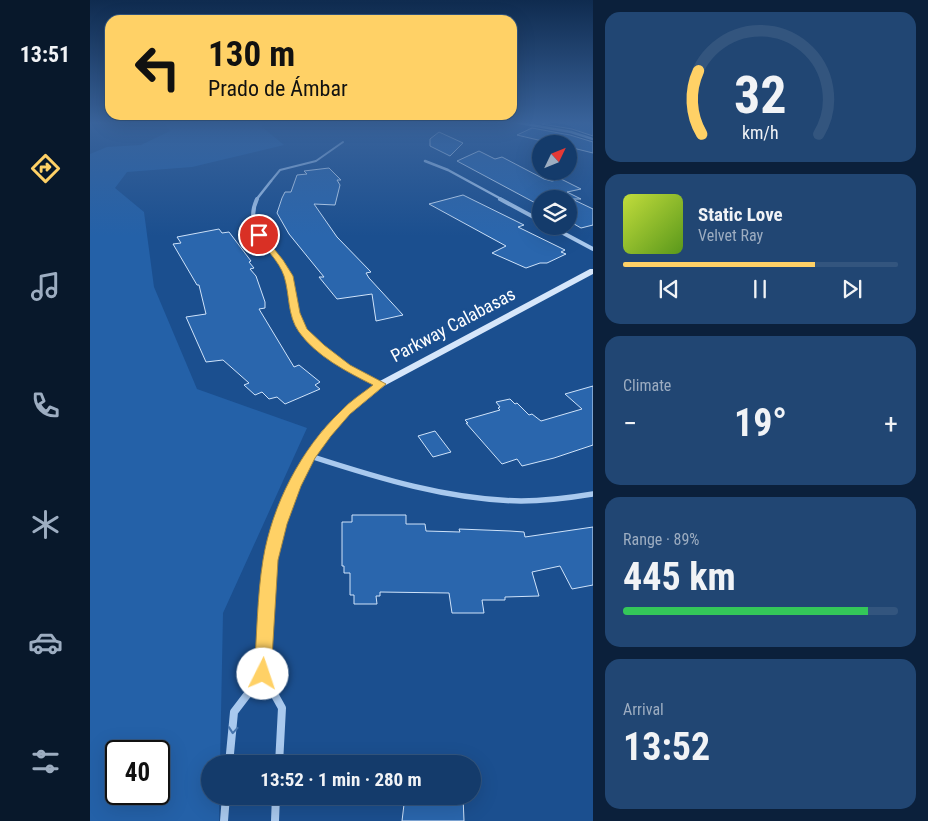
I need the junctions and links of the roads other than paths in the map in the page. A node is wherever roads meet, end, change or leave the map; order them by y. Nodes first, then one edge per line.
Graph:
1 (319, 160) edge
2 (425, 161) dead end
3 (271, 181) joint
4 (532, 217) edge
5 (567, 235) edge
6 (593, 249) edge
7 (593, 271) edge
8 (381, 384) junction
9 (310, 456) junction
10 (593, 494) edge
11 (263, 674) junction
12 (230, 755) edge
13 (279, 755) edge
14 (225, 805) edge
15 (275, 805) edge
16 (224, 821) edge
17 (274, 821) edge

1 - 3 lane
2 - 4 street
3 - 8 street
5 - 6 street
7 - 8 street, Parkway Calabasas
8 - 9 street, Parkway Calabasas
9 - 10 street
9 - 11 street, Parkway Calabasas
11 -> 12 street
11 - 13 street
14 - 16 street
15 - 17 street

